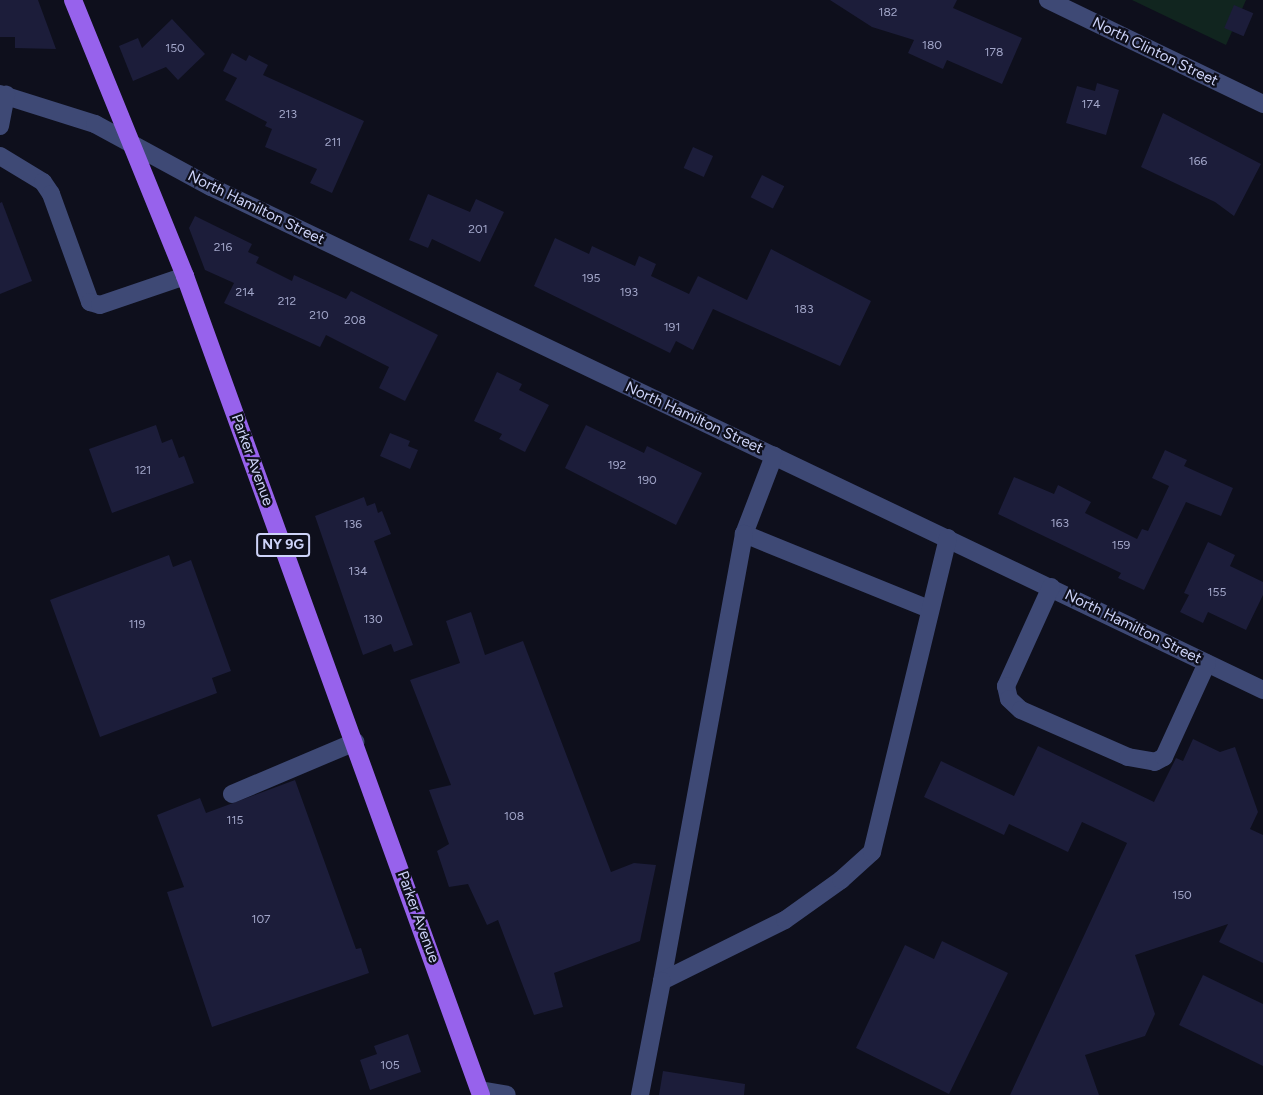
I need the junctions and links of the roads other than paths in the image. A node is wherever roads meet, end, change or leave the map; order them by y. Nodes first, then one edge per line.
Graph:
1 (73, 0) edge
2 (1047, 0) edge
3 (3, 95) edge
4 (1263, 104) edge
5 (0, 126) edge
6 (127, 140) junction
7 (0, 156) edge
8 (185, 276) junction
9 (774, 456) junction
10 (744, 534) junction
11 (948, 538) junction
12 (1051, 587) junction
13 (929, 609) junction
14 (1207, 663) junction
15 (1263, 690) edge
16 (354, 742) junction
17 (232, 794) dead end
18 (662, 981) junction
19 (480, 1092) edge
20 (507, 1095) edge
21 (640, 1095) edge

1 - 6 main road, Parker Avenue / NY 9G
2 - 4 street, North Clinton Street
3 - 5 street
3 - 6 street, North Hamilton Street
6 - 8 main road, Parker Avenue / NY 9G
6 - 9 street, North Hamilton Street
7 - 8 street
8 - 16 main road, Parker Avenue / NY 9G
9 - 10 street
9 - 11 street, North Hamilton Street
10 - 13 street
10 - 18 street
11 - 12 street, North Hamilton Street
11 - 13 street
12 - 14 street, North Hamilton Street
12 - 14 street
13 - 18 street
14 - 15 street, North Hamilton Street
16 - 17 street
16 - 19 main road, Parker Avenue / NY 9G
18 - 21 street
19 - 20 street

